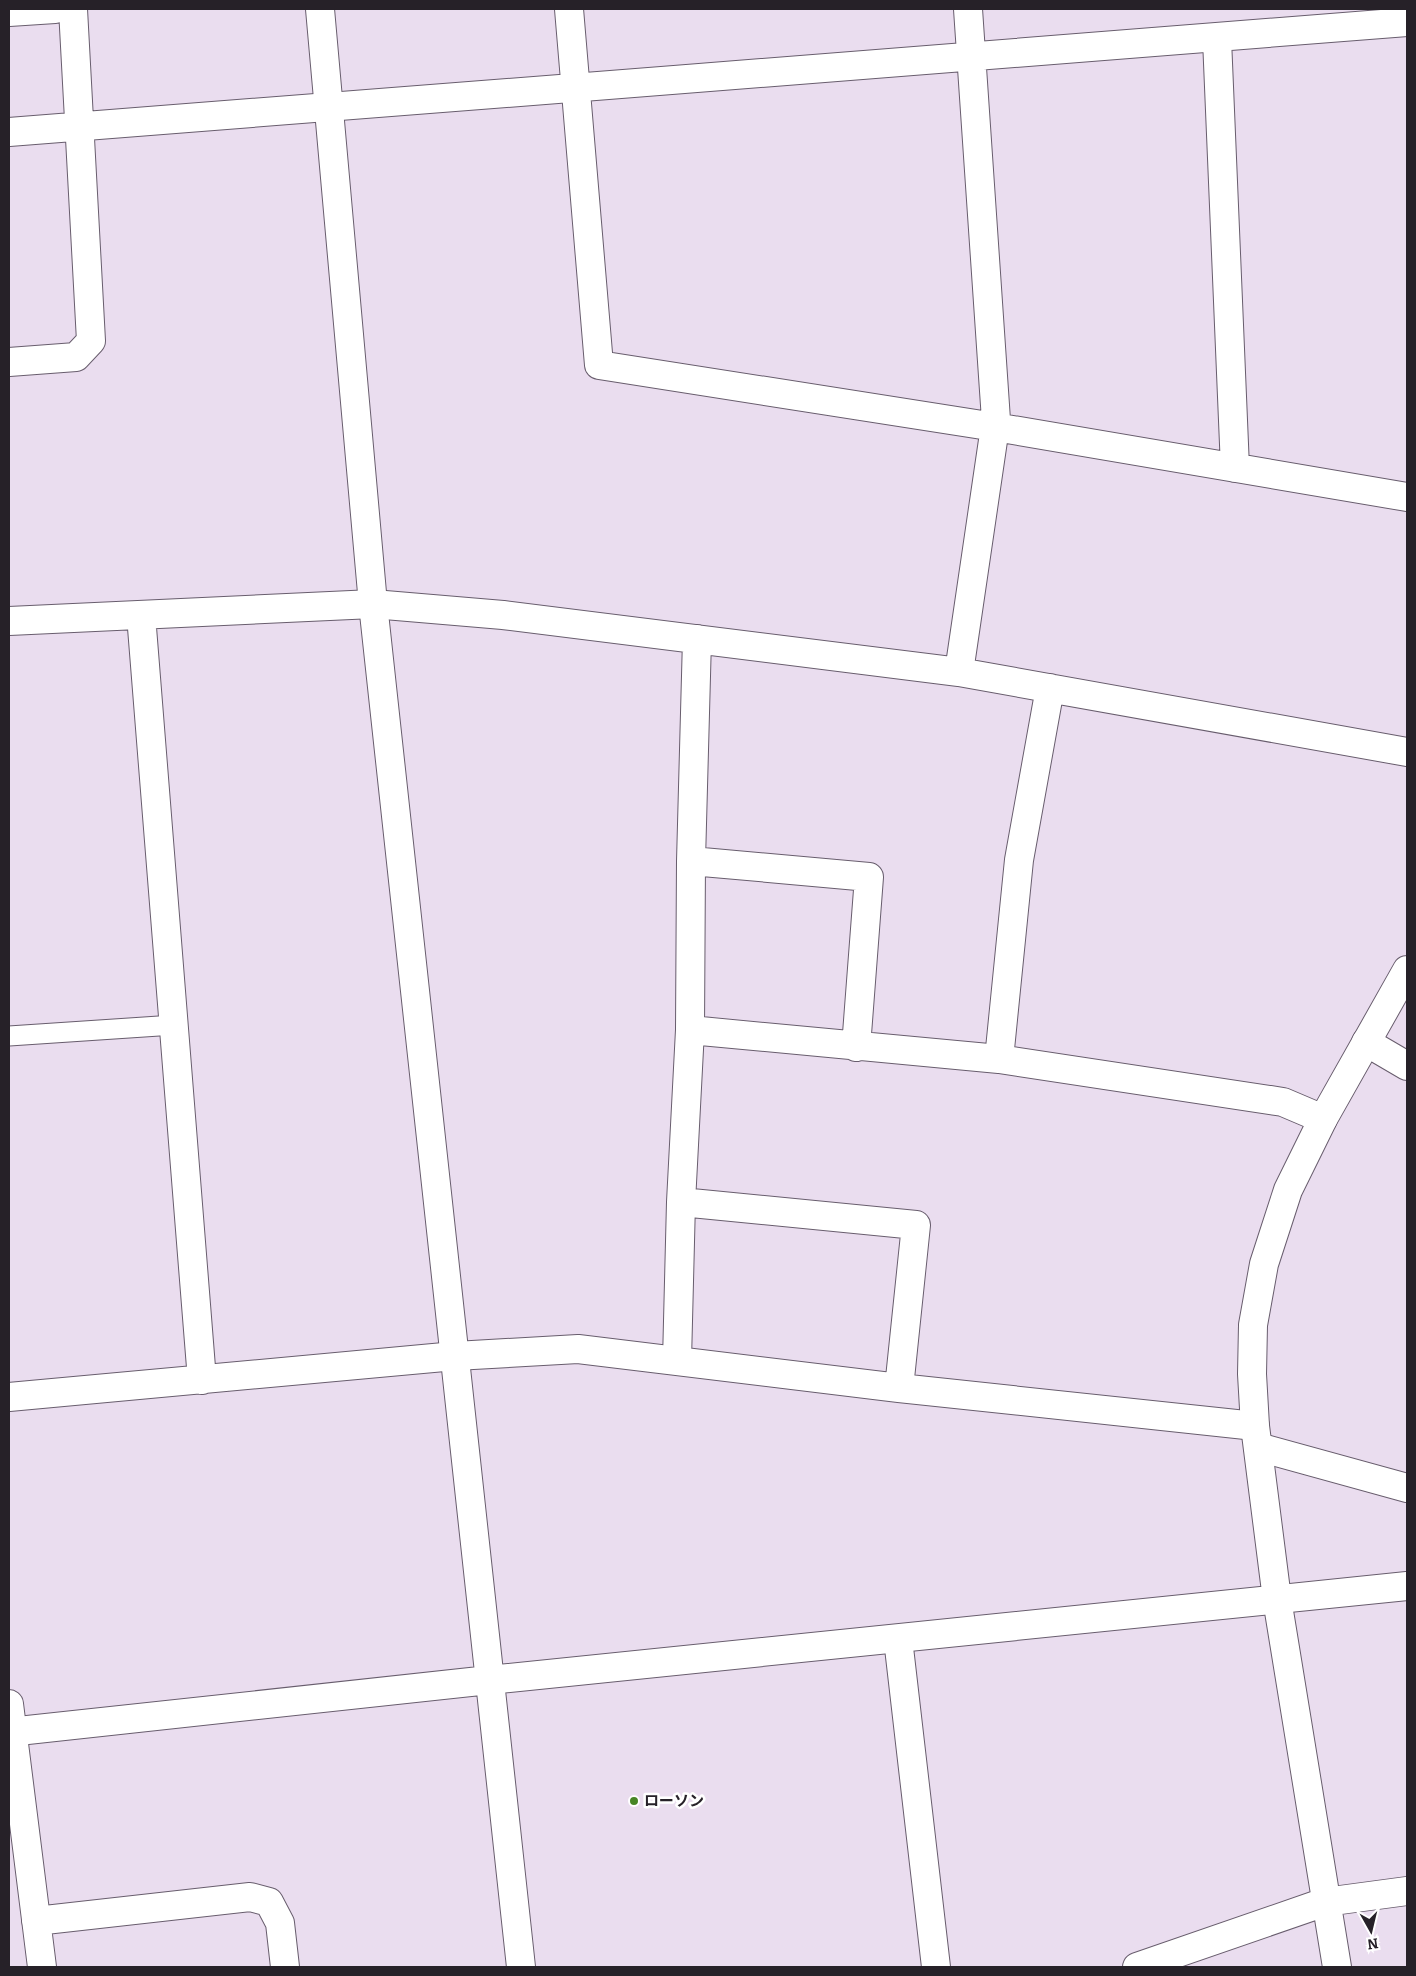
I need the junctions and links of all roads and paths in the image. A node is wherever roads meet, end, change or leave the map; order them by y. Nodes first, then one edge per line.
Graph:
1 (55, 9) edge
2 (73, 9) edge
3 (320, 9) edge
4 (569, 9) edge
5 (968, 9) edge
6 (9, 12) edge
7 (1407, 22) edge
8 (1217, 39) junction
9 (971, 57) junction
10 (576, 88) junction
11 (329, 106) junction
12 (78, 126) junction
13 (9, 132) edge
14 (9, 362) edge
15 (995, 427) junction
16 (1236, 468) junction
17 (1407, 497) edge
18 (373, 604) junction
19 (141, 615) junction
20 (9, 621) edge
21 (698, 639) junction
22 (958, 672) junction
23 (1050, 688) junction
24 (1407, 752) edge
25 (691, 861) junction
26 (1407, 970) edge
27 (174, 1025) junction
28 (690, 1030) junction
29 (9, 1036) edge
30 (1366, 1042) junction
31 (856, 1047) junction
32 (1000, 1059) junction
33 (1407, 1066) edge
34 (1323, 1119) junction
35 (681, 1202) junction
36 (455, 1356) junction
37 (677, 1361) junction
38 (202, 1380) junction
39 (899, 1388) junction
40 (9, 1397) edge
41 (1256, 1436) junction
42 (1407, 1488) edge
43 (1407, 1586) edge
44 (1278, 1599) junction
45 (898, 1639) junction
46 (489, 1680) junction
47 (9, 1704) edge
48 (10, 1732) edge
49 (1407, 1890) edge
50 (1326, 1902) junction
51 (36, 1922) junction
52 (42, 1967) edge
53 (285, 1967) edge
54 (521, 1967) edge
55 (936, 1967) edge
56 (1137, 1967) edge
57 (1337, 1967) edge

1 - 6 street
2 - 12 street
3 - 11 street
4 - 10 street
5 - 9 street
7 - 8 street
8 - 9 street
8 - 16 street
9 - 10 street
9 - 15 street
10 - 11 street
10 - 15 street
11 - 12 street
11 - 18 street
12 - 13 street
12 - 14 street
15 - 16 street
15 - 22 street
16 - 17 street
18 - 19 street
18 - 21 street
18 - 36 street
19 - 20 street
19 - 27 street
21 - 22 street
21 - 25 street
22 - 23 street
23 - 24 street
23 - 32 street
25 - 28 street
25 - 31 street
26 - 30 street
27 - 29 lane
27 - 38 street
28 - 31 street
28 - 35 street
30 - 33 street
30 - 34 street
31 - 32 street
32 - 34 street
34 - 41 street
35 - 37 street
35 - 39 street
36 - 37 street
36 - 38 street
36 - 46 street
37 - 39 street
38 - 40 street
39 - 41 street
41 - 42 street
41 - 44 street
43 - 44 street
44 - 45 street
44 - 50 street
45 - 46 street
45 - 55 street
46 - 48 street
46 - 54 street
47 - 48 street
48 - 51 street
49 - 50 street
50 - 56 street
50 - 57 street
51 - 52 street
51 - 53 street

